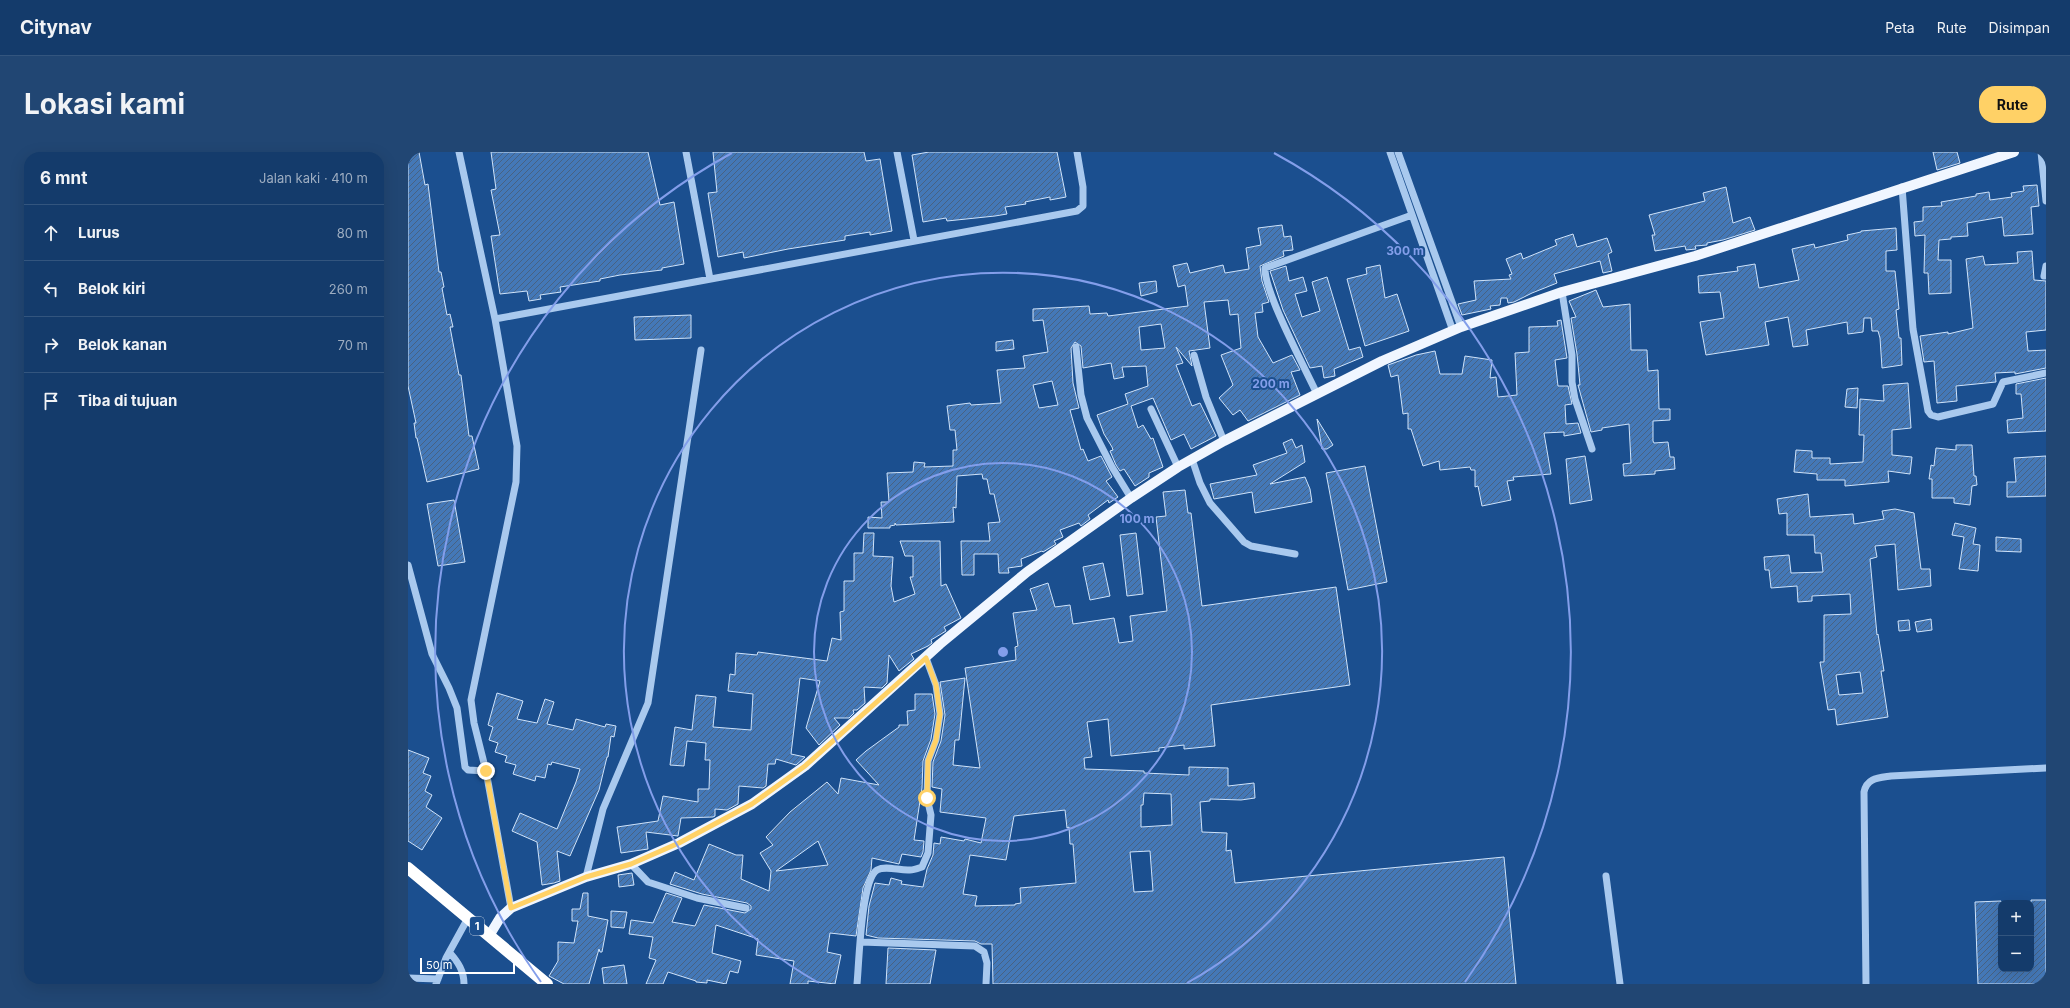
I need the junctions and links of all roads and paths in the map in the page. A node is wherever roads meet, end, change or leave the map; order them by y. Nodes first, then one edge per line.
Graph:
1 (459, 152) edge
2 (686, 152) edge
3 (897, 152) edge
4 (1077, 152) edge
5 (1390, 152) edge
6 (1398, 152) edge
7 (2014, 152) edge
8 (2041, 152) edge
9 (1902, 187) junction
10 (2046, 201) edge
11 (1412, 215) junction
12 (914, 240) junction
13 (2046, 266) edge
14 (2044, 276) dead end
15 (710, 278) junction
16 (1562, 292) junction
17 (495, 319) junction
18 (1457, 329) junction
19 (1076, 346) dead end
20 (701, 350) dead end
21 (1194, 355) dead end
22 (2046, 373) edge
23 (1317, 394) junction
24 (1151, 409) dead end
25 (1224, 441) junction
26 (1592, 449) dead end
27 (1192, 459) junction
28 (1178, 467) junction
29 (1131, 498) junction
30 (1295, 554) dead end
31 (408, 564) edge
32 (926, 658) junction
33 (2046, 768) edge
34 (486, 771) junction
35 (631, 864) junction
36 (408, 868) edge
37 (1606, 876) dead end
38 (586, 877) junction
39 (511, 908) junction
40 (746, 908) dead end
41 (468, 918) junction
42 (489, 936) junction
43 (861, 942) junction
44 (450, 953) junction
45 (408, 978) edge
46 (437, 981) edge
47 (464, 984) edge
48 (547, 984) edge
49 (857, 984) edge
50 (986, 984) edge
51 (1620, 984) edge
52 (1866, 984) edge

1 - 17 street
2 - 15 street
3 - 12 street
4 - 12 street
5 - 11 street
6 - 18 street
7 - 9 main road
8 - 10 street
9 - 16 main road
9 - 22 street
11 - 18 street
11 - 23 street
12 - 15 street
13 - 14 street
15 - 17 street
16 - 18 main road
16 - 26 street
17 - 34 street
18 - 23 main road
19 - 29 street
20 - 38 street
21 - 25 street
23 - 25 main road
24 - 28 street
25 - 27 main road
27 - 28 main road
27 - 30 street
28 - 29 main road
29 - 32 main road
31 - 34 street
32 - 35 main road
32 - 43 street
33 - 52 street
34 - 39 street
35 - 38 main road
35 - 40 street
36 - 41 highway, 1
37 - 51 street
38 - 39 main road
39 - 42 main road
41 - 42 highway, 1
41 - 44 street
42 - 48 highway, 1
43 - 49 street
43 - 50 street
44 - 46 street
44 - 47 street
45 - 46 street

